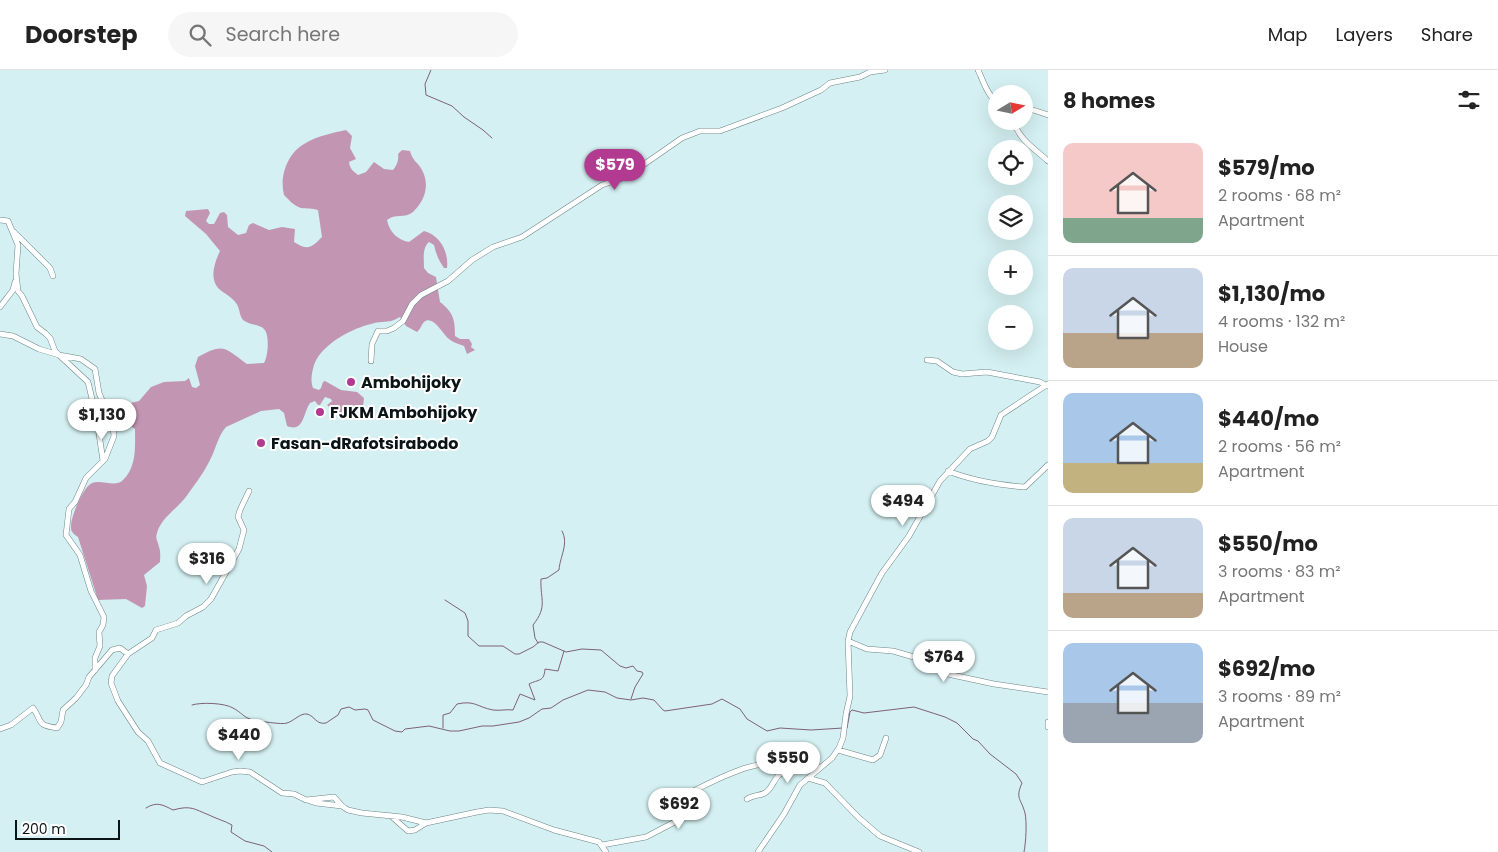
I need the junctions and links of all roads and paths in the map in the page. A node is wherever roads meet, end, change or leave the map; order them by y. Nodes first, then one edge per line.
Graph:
1 (885, 70) edge
2 (978, 70) edge
3 (988, 91) edge
4 (1033, 110) edge
5 (1048, 115) edge
6 (1017, 130) edge
7 (1048, 161) edge
8 (0, 220) edge
9 (12, 230) junction
10 (53, 276) dead end
11 (16, 282) junction
12 (0, 306) edge
13 (0, 334) edge
14 (59, 355) junction
15 (927, 360) dead end
16 (371, 361) dead end
17 (1047, 385) edge
18 (103, 461) junction
19 (1048, 464) edge
20 (948, 471) junction
21 (249, 491) dead end
22 (848, 641) junction
23 (128, 654) junction
24 (95, 670) junction
25 (1048, 692) edge
26 (1048, 722) edge
27 (1048, 727) edge
28 (0, 729) edge
29 (886, 738) dead end
30 (838, 750) junction
31 (797, 766) junction
32 (819, 768) junction
33 (808, 778) junction
34 (747, 799) dead end
35 (390, 816) junction
36 (426, 823) junction
37 (602, 846) junction
38 (606, 852) edge
39 (758, 852) edge
40 (919, 852) edge

1 - 16 street
2 - 3 street
4 - 5 street
6 - 7 street
8 - 9 street
9 - 10 street
9 - 11 street
11 - 12 street
11 - 14 street
13 - 14 street
14 - 18 street
14 - 18 street
15 - 17 street
17 - 20 street
18 - 24 street
19 - 20 street
20 - 22 street
21 - 23 street
22 - 25 street
22 - 30 street
23 - 24 street
23 - 35 street
24 - 28 street
26 - 27 street
29 - 30 street
30 - 32 street
31 - 32 street
31 - 34 street
31 - 37 street
32 - 33 street
33 - 39 street
33 - 40 street
35 - 36 street
35 - 36 street
36 - 37 street
37 - 38 street

